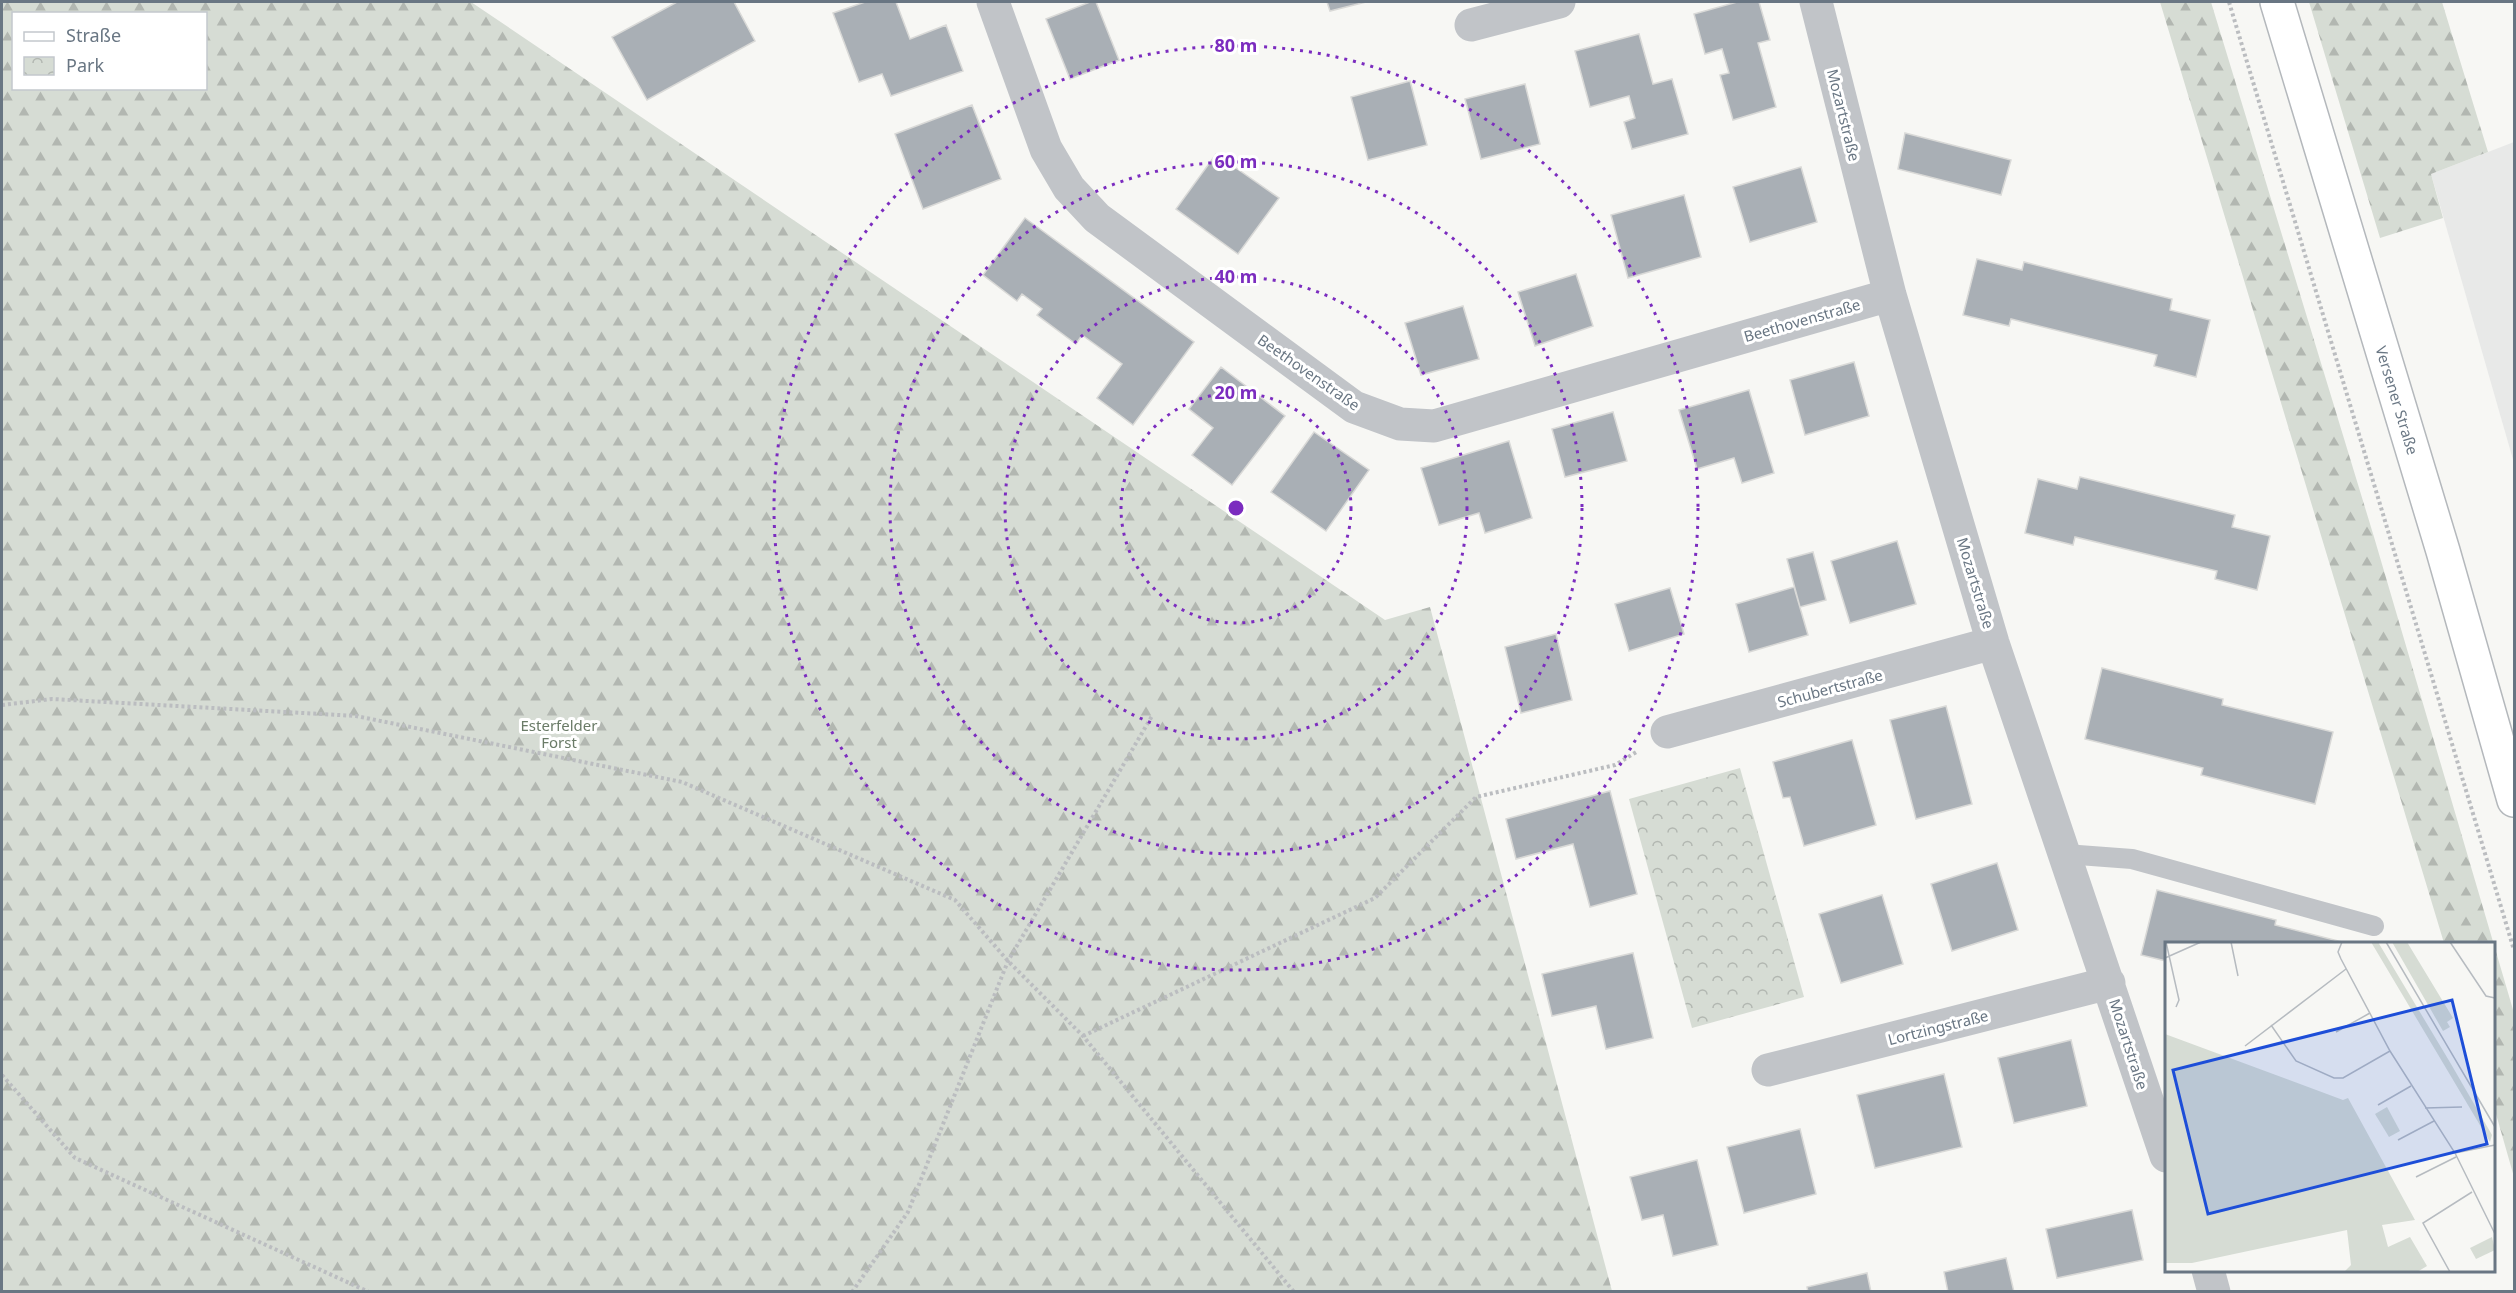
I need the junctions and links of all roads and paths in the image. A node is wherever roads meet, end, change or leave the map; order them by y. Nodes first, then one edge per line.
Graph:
1 (993, 2) edge
2 (1559, 2) edge
3 (1816, 2) edge
4 (2229, 2) edge
5 (2277, 2) edge
6 (1472, 25) dead end
7 (1890, 295) junction
8 (1993, 643) junction
9 (2, 705) edge
10 (1152, 716) dead end
11 (1667, 732) joint
12 (2514, 800) edge
13 (2065, 854) junction
14 (2374, 926) dead end
15 (2514, 950) edge
16 (1008, 961) junction
17 (2109, 983) junction
18 (1083, 1036) junction
19 (1768, 1070) dead end
20 (2, 1076) edge
21 (2165, 1153) edge
22 (2209, 1272) edge
23 (369, 1292) edge
24 (852, 1292) edge
25 (1294, 1292) edge
26 (2214, 1292) edge

1 - 7 street, Beethovenstraße
2 - 6 street
3 - 7 street, Mozartstraße
4 - 15 path
5 - 12 street, Versener Straße
7 - 8 street, Mozartstraße
8 - 11 street, Schubertstraße
8 - 13 street, Mozartstraße
9 - 16 path
10 - 16 path
11 - 18 path
13 - 14 lane
13 - 17 street, Mozartstraße
16 - 18 path
16 - 24 path
17 - 19 street, Lortzingstraße
17 - 21 street, Mozartstraße
18 - 25 path
20 - 23 path
22 - 26 street

